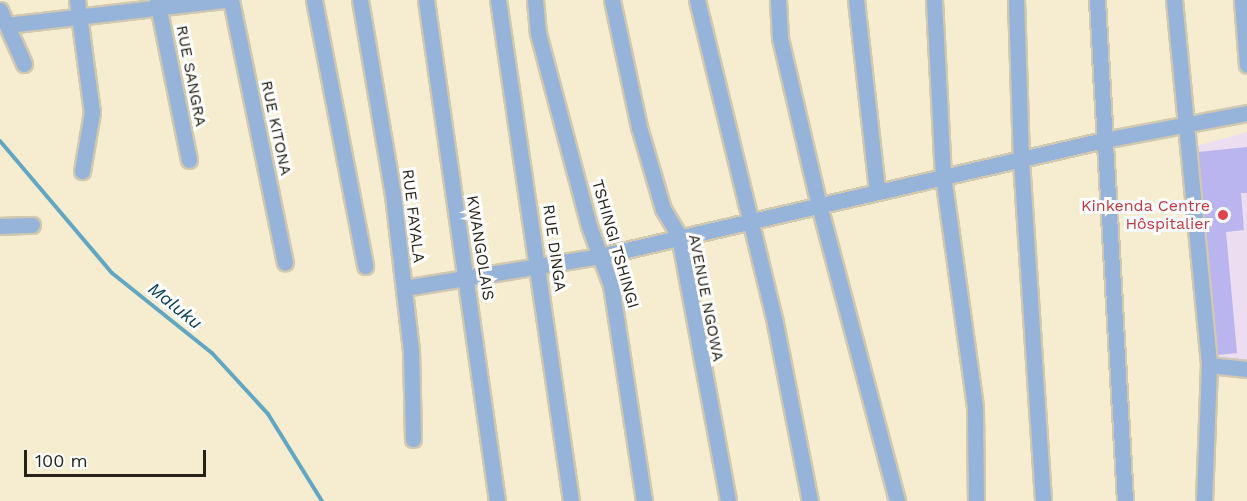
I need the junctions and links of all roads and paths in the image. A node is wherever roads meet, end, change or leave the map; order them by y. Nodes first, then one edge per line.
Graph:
1 (77, 0) edge
2 (224, 0) edge
3 (231, 0) edge
4 (314, 0) edge
5 (360, 0) edge
6 (426, 0) edge
7 (498, 0) edge
8 (535, 0) edge
9 (612, 0) edge
10 (697, 0) edge
11 (778, 0) edge
12 (856, 0) edge
13 (934, 0) edge
14 (1016, 0) edge
15 (1097, 0) edge
16 (1174, 0) edge
17 (1242, 0) edge
18 (158, 4) edge
19 (0, 10) edge
20 (80, 16) junction
21 (7, 25) junction
22 (24, 64) dead end
23 (1247, 65) edge
24 (1247, 113) edge
25 (1184, 124) junction
26 (1104, 140) junction
27 (189, 160) dead end
28 (1021, 160) junction
29 (82, 171) dead end
30 (943, 176) junction
31 (877, 190) junction
32 (819, 205) junction
33 (748, 221) junction
34 (32, 225) dead end
35 (0, 226) edge
36 (679, 236) junction
37 (600, 256) junction
38 (285, 264) dead end
39 (365, 266) dead end
40 (539, 268) junction
41 (466, 282) junction
42 (404, 288) junction
43 (1209, 365) junction
44 (1247, 369) edge
45 (413, 439) dead end
46 (497, 501) edge
47 (571, 501) edge
48 (644, 501) edge
49 (728, 501) edge
50 (810, 501) edge
51 (897, 501) edge
52 (976, 501) edge
53 (1043, 501) edge
54 (1125, 501) edge
55 (1204, 501) edge

1 - 20 street
2 - 18 street
3 - 38 street, RUE KITONA
4 - 39 street
5 - 42 street, RUE FAYALA
6 - 41 street, KWANGOLAIS
7 - 40 street, RUE DINGA
8 - 37 street, TSHINGI TSHINGI
9 - 36 street, AVENUE NGOWA
10 - 33 street
11 - 32 street
12 - 31 street
13 - 30 street
14 - 28 street
15 - 26 street
16 - 25 street
17 - 23 street
18 - 20 street
18 - 27 street, RUE SANGRA
19 - 21 street
20 - 21 street
20 - 29 street
21 - 22 street
24 - 25 street
25 - 26 street
25 - 43 street
26 - 28 street
26 - 54 street
28 - 30 street
28 - 53 street
30 - 31 street
30 - 52 street
31 - 32 street
32 - 33 street
32 - 51 street
33 - 36 street
33 - 50 street
34 - 35 street
36 - 37 street
36 - 49 street, AVENUE NGOWA
37 - 40 street
37 - 48 street, TSHINGI TSHINGI
40 - 41 street
40 - 47 street, RUE DINGA
41 - 42 street
41 - 46 street, KWANGOLAIS
42 - 45 street, RUE FAYALA
43 - 44 street
43 - 55 street

